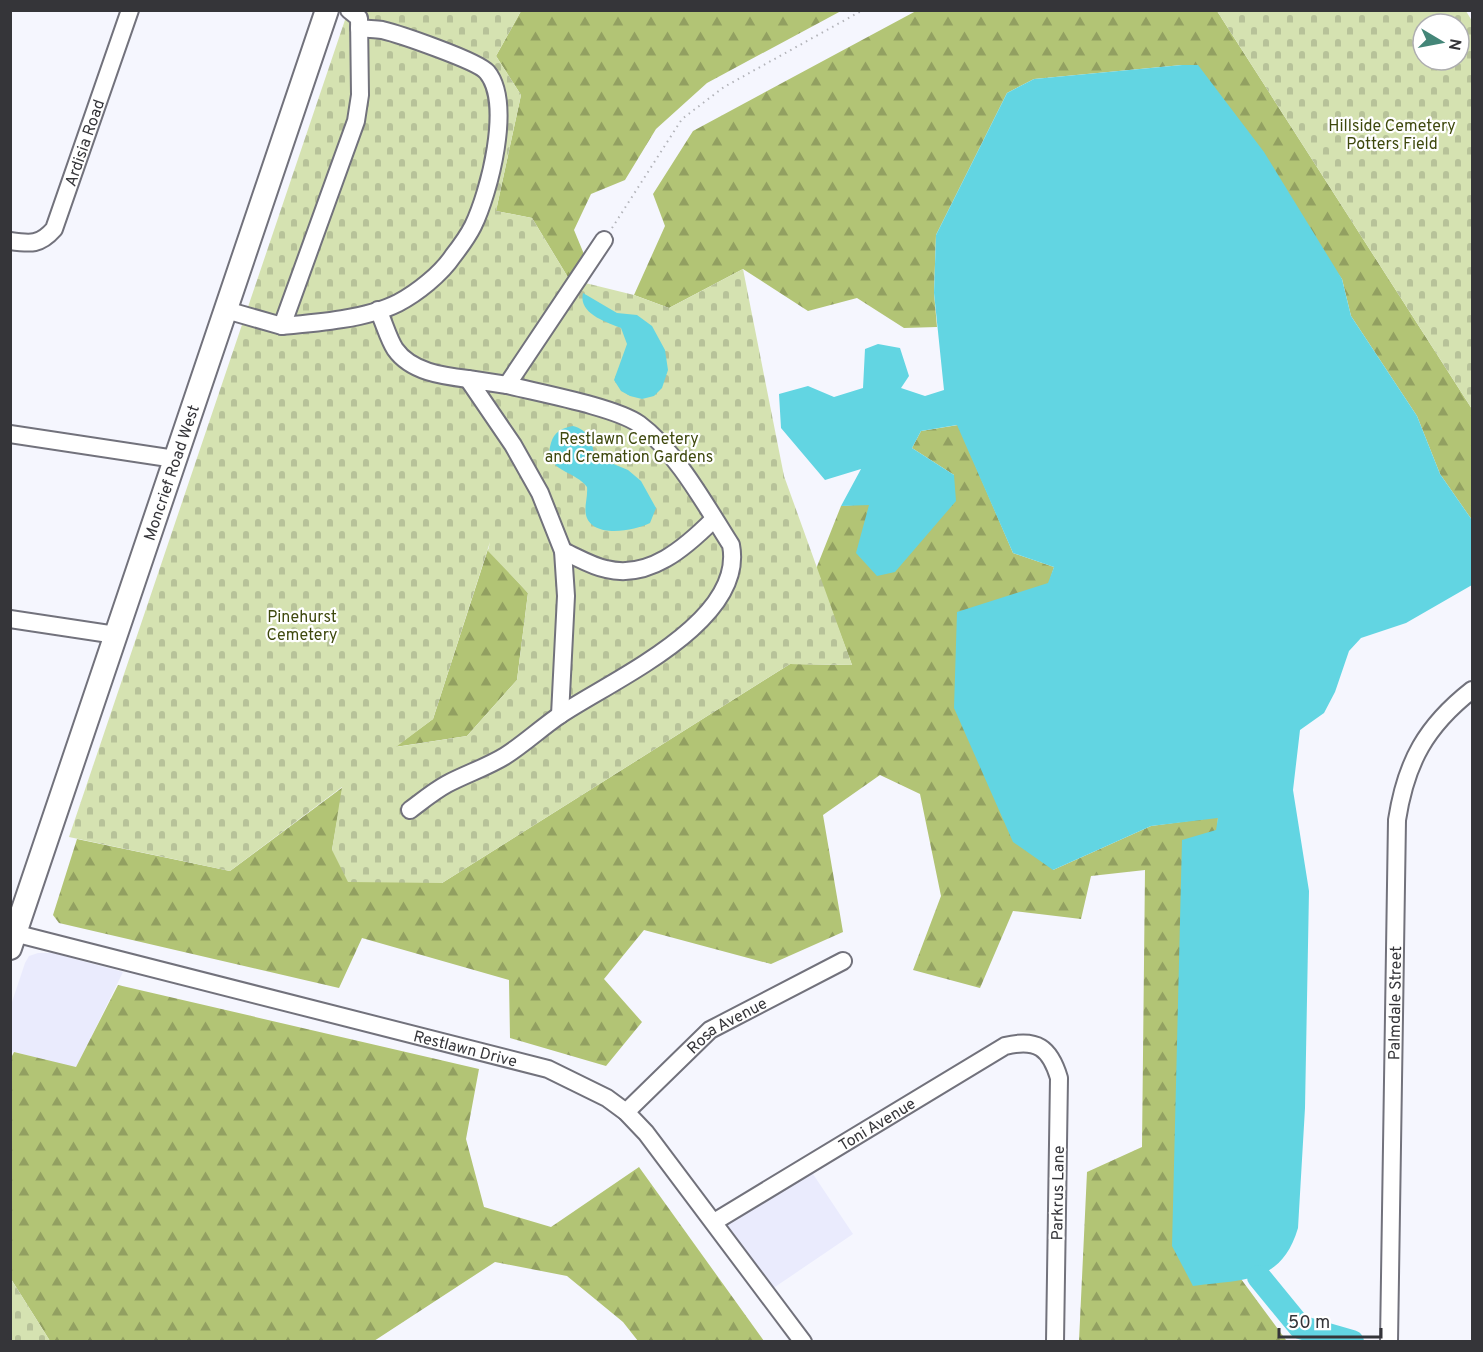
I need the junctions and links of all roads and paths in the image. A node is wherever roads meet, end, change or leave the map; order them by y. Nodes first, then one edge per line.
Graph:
1 (130, 10) edge
2 (327, 10) edge
3 (350, 10) edge
4 (863, 10) edge
5 (359, 28) junction
6 (604, 240) joint
7 (10, 241) edge
8 (226, 310) junction
9 (378, 310) junction
10 (282, 326) junction
11 (468, 379) junction
12 (507, 385) junction
13 (10, 434) edge
14 (175, 459) junction
15 (714, 519) junction
16 (563, 550) junction
17 (10, 619) edge
18 (116, 634) junction
19 (1473, 690) edge
20 (560, 715) junction
21 (410, 810) dead end
22 (12, 938) edge
23 (843, 961) dead end
24 (1044, 1048) joint
25 (626, 1112) junction
26 (714, 1222) junction
27 (802, 1341) edge
28 (1055, 1341) edge
29 (1389, 1341) edge

1 - 7 street, Ardisia Road
2 - 8 main road, Moncrief Road West
3 - 5 street
4 - 6 path
5 - 9 street
5 - 10 street
6 - 12 street
8 - 10 street
8 - 14 main road, Moncrief Road West
9 - 10 street
9 - 11 street
11 - 12 street
11 - 16 street
12 - 15 street
13 - 14 street
14 - 18 main road, Moncrief Road West
15 - 16 street
15 - 20 street
16 - 20 street
17 - 18 street
18 - 22 main road, Moncrief Road West
19 - 29 street, Palmdale Street
20 - 21 street
22 - 25 street, Restlawn Drive
23 - 25 street, Rosa Avenue
24 - 26 street, Toni Avenue
24 - 28 street, Parkrus Lane
25 - 26 street, Restlawn Drive
26 - 27 street, Restlawn Drive

